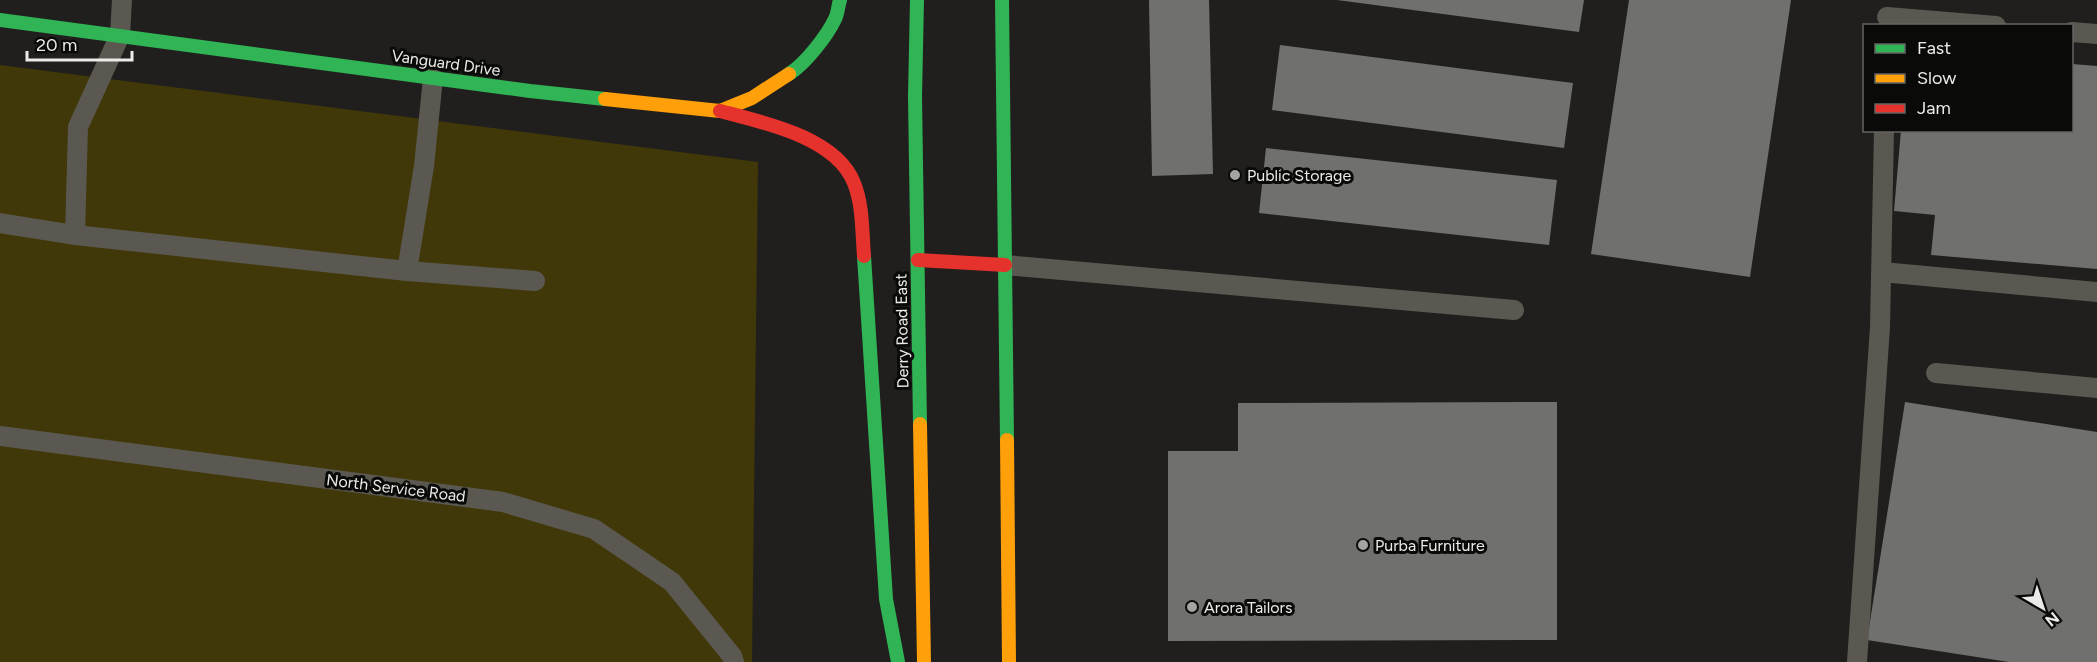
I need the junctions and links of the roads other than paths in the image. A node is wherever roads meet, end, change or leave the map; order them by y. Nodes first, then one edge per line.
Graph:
1 (122, 0) edge
2 (840, 0) edge
3 (917, 0) edge
4 (1002, 0) edge
5 (1887, 14) edge
6 (0, 20) edge
7 (1978, 24) edge
8 (2073, 32) edge
9 (2097, 34) edge
10 (120, 35) junction
11 (433, 78) junction
12 (720, 111) junction
13 (1884, 132) edge
14 (0, 223) edge
15 (75, 234) junction
16 (918, 260) junction
17 (1005, 265) junction
18 (407, 271) junction
19 (1882, 272) junction
20 (535, 281) dead end
21 (2097, 292) edge
22 (1514, 310) dead end
23 (1936, 373) dead end
24 (2097, 388) edge
25 (0, 436) edge
26 (734, 662) edge
27 (898, 662) edge
28 (924, 662) edge
29 (1009, 662) edge
30 (1857, 662) edge

1 - 10 lane
2 - 12 street, Vanguard Drive
3 - 16 street, Derry Road East
4 - 17 street
5 - 7 lane
6 - 10 street, Vanguard Drive
8 - 9 lane
10 - 11 street, Vanguard Drive
10 - 15 lane
11 - 12 street, Vanguard Drive
11 - 18 lane
12 - 27 street
13 - 19 lane
14 - 15 lane
15 - 18 lane
16 - 17 street
16 - 28 street, Derry Road East
17 - 22 lane
17 - 29 street
18 - 20 lane
19 - 21 lane
19 - 30 lane
23 - 24 lane
25 - 26 lane, North Service Road

